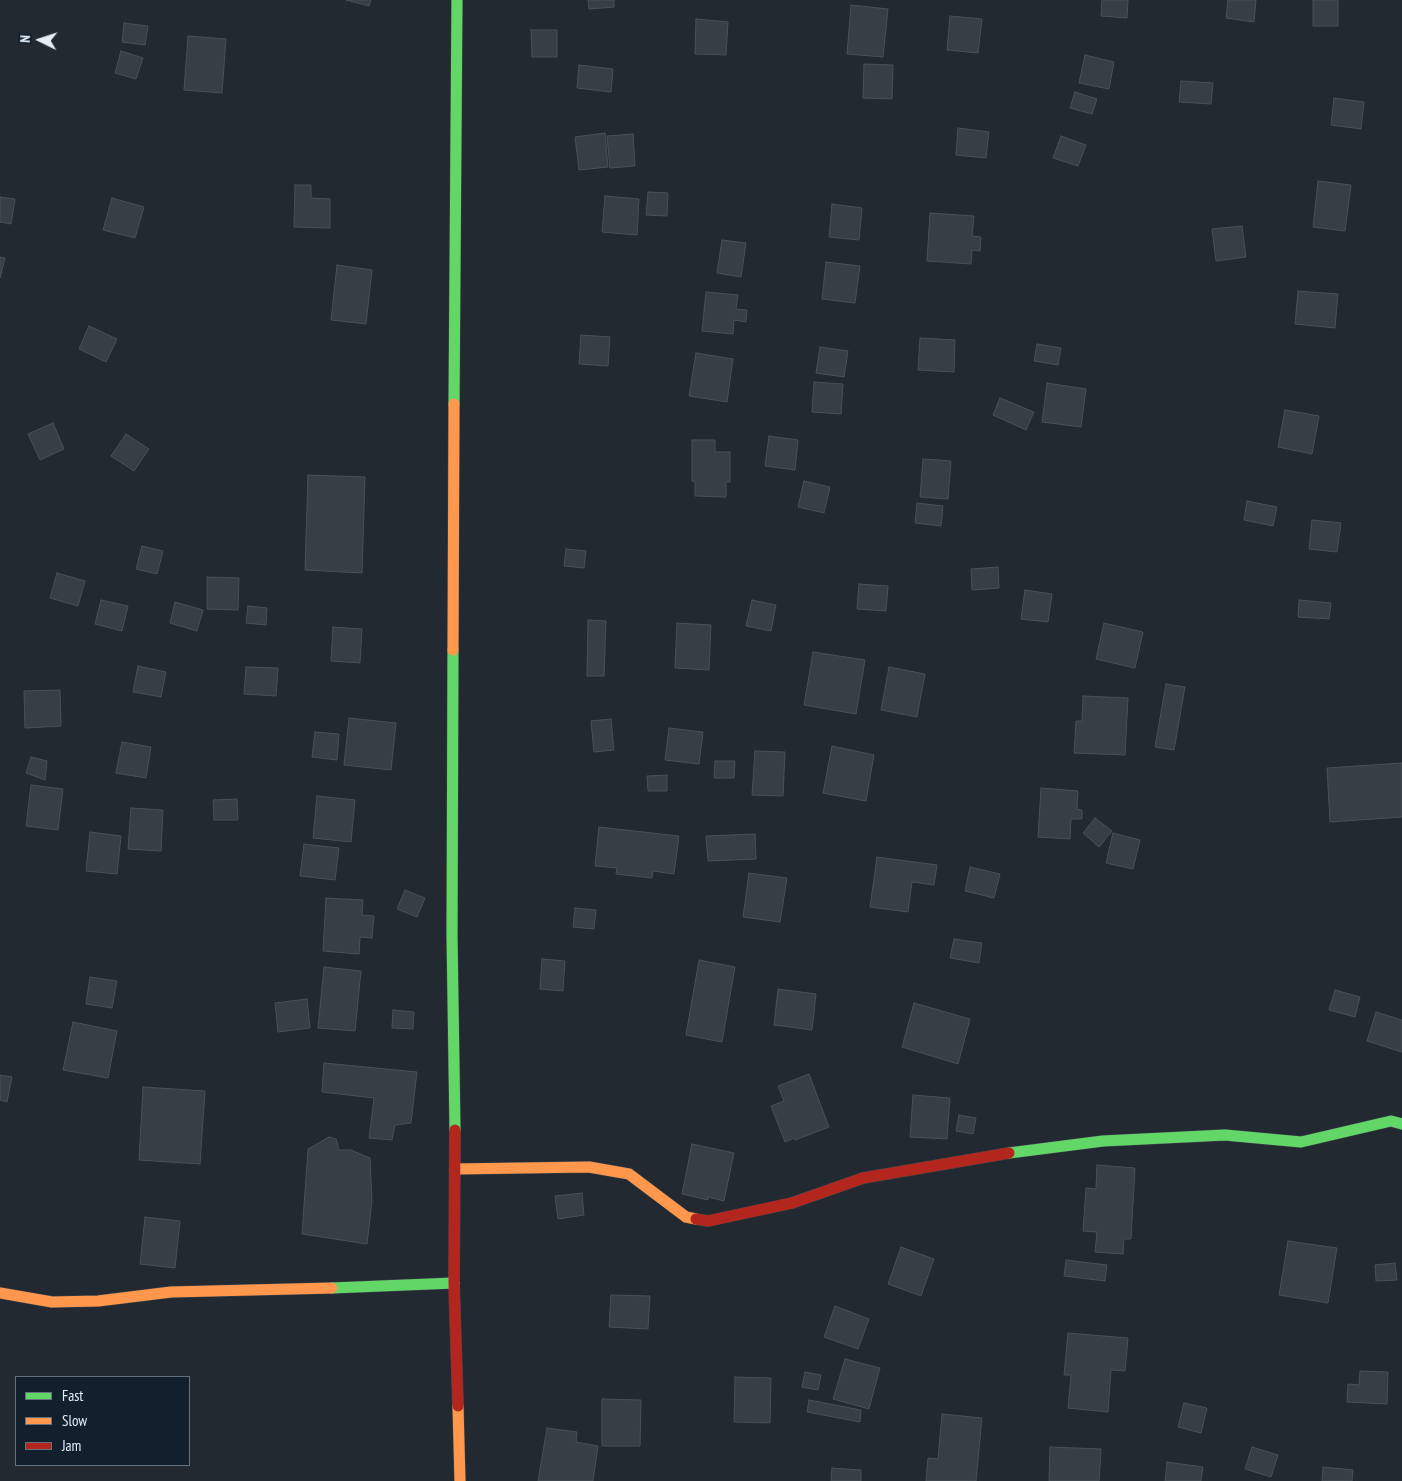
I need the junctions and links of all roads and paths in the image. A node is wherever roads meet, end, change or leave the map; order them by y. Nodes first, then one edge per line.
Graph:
1 (457, 0) edge
2 (1402, 1124) edge
3 (455, 1169) junction
4 (454, 1283) junction
5 (0, 1292) edge
6 (460, 1481) edge

1 - 3 main road
2 - 3 main road
3 - 4 main road
4 - 5 main road
4 - 6 main road

